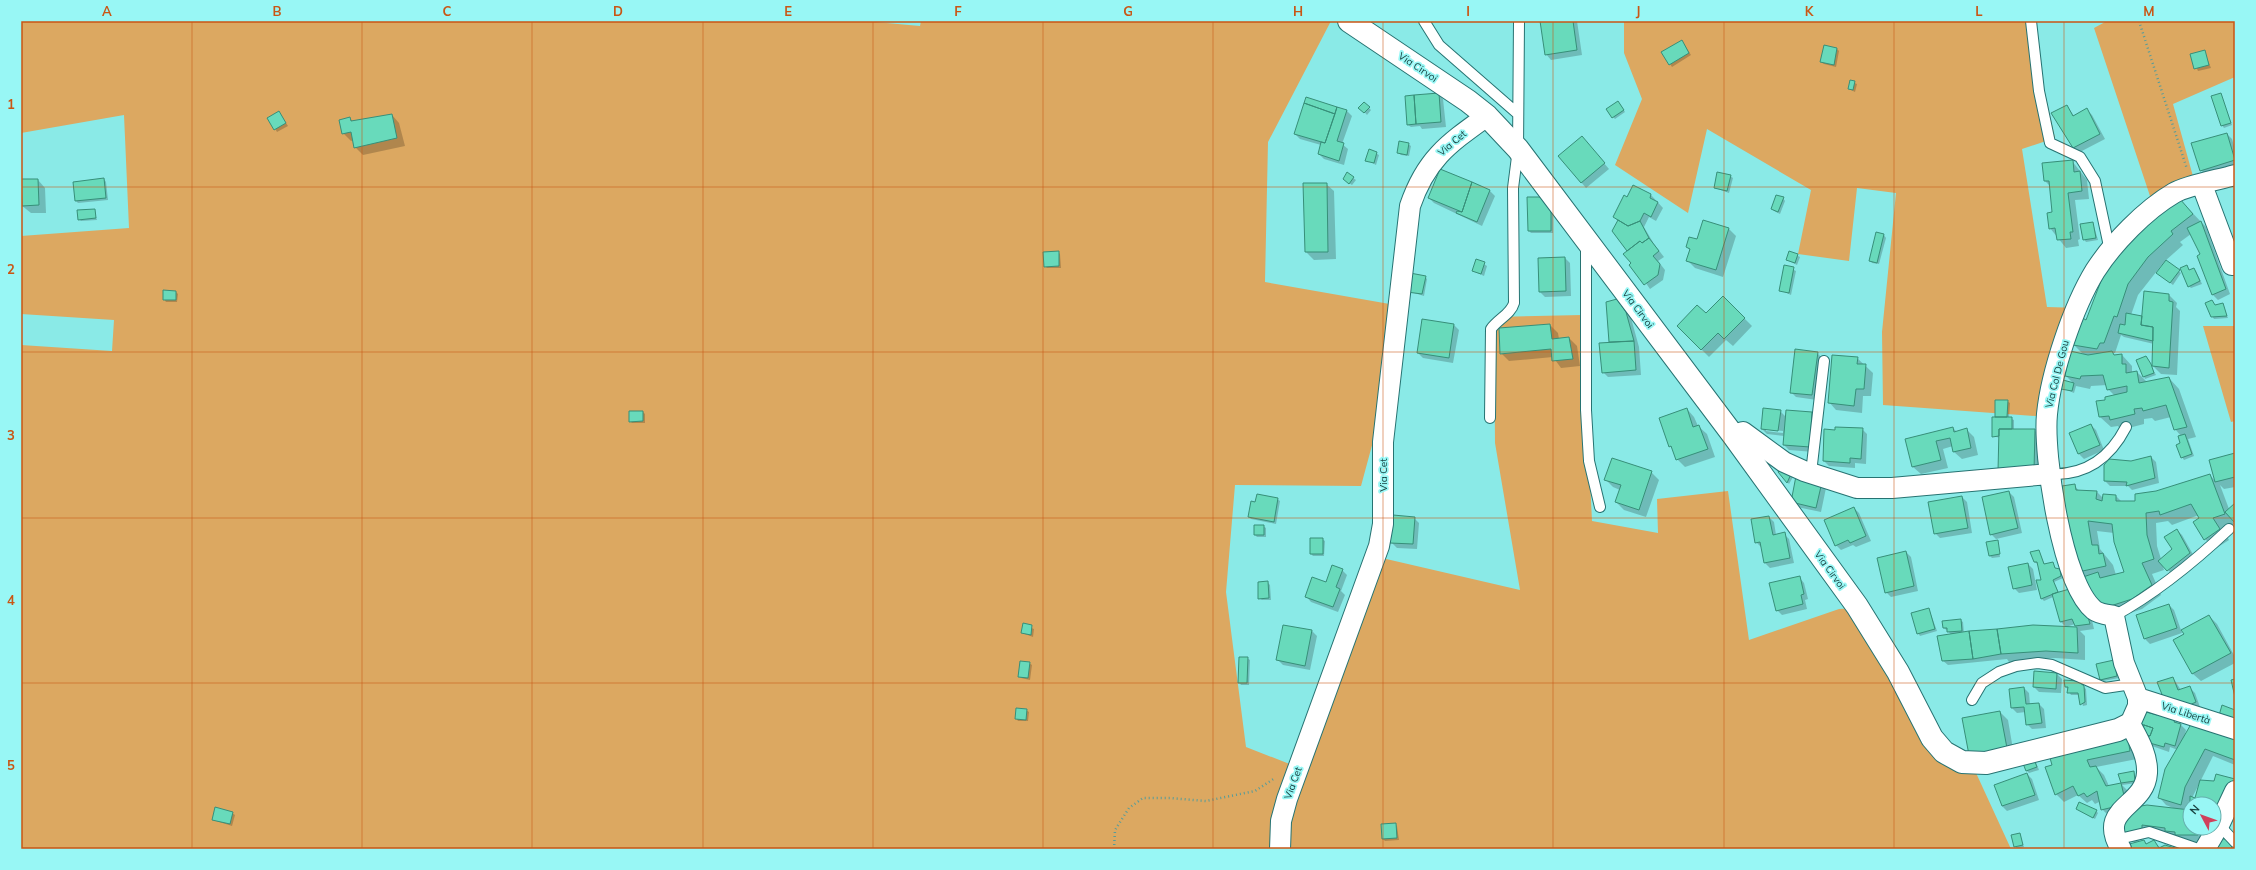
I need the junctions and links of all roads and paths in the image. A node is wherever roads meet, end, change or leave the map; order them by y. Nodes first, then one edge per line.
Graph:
1 (1350, 21) edge
2 (1424, 21) edge
3 (1519, 21) edge
4 (2031, 21) edge
5 (2139, 21) edge
6 (1518, 114) junction
7 (1487, 116) junction
8 (1518, 149) junction
9 (2187, 171) dead end
10 (2235, 175) edge
11 (2202, 185) junction
12 (1586, 240) junction
13 (2110, 251) junction
14 (2235, 265) edge
15 (1824, 361) dead end
16 (1490, 418) dead end
17 (2126, 427) dead end
18 (1733, 435) junction
19 (1811, 473) junction
20 (2049, 474) junction
21 (1600, 507) dead end
22 (2229, 529) dead end
23 (2114, 616) junction
24 (2135, 691) junction
25 (1972, 700) dead end
26 (2130, 724) junction
27 (2235, 729) edge
28 (1301, 761) junction
29 (2235, 791) edge
30 (2222, 819) edge
31 (2222, 828) edge
32 (2213, 836) edge
33 (2235, 842) edge
34 (2118, 845) edge
35 (1114, 849) edge
36 (1280, 849) edge
37 (2198, 849) edge
38 (2206, 849) edge

1 - 7 street, Via Cirvoi
2 - 6 lane
3 - 6 lane
4 - 13 lane
5 - 9 path
6 - 8 lane
7 - 8 street, Via Cirvoi
7 - 28 street, Via Cet
8 - 12 street, Via Cirvoi
8 - 16 lane
10 - 11 street, Via Col De Gou
11 - 13 street, Via Col De Gou
11 - 14 street
12 - 18 street, Via Cirvoi
12 - 21 lane
13 - 20 street, Via Col De Gou
15 - 19 lane
17 - 20 lane
18 - 19 street
18 - 26 street, Via Cirvoi
19 - 20 street
20 - 23 street, Via Col De Gou
22 - 23 lane
23 - 24 street
24 - 25 lane
24 - 26 street
24 - 27 street, Via Libertà
26 - 34 street
28 - 35 path
28 - 36 street, Via Cet
29 - 30 street
31 - 33 lane
32 - 38 street
34 - 37 lane

